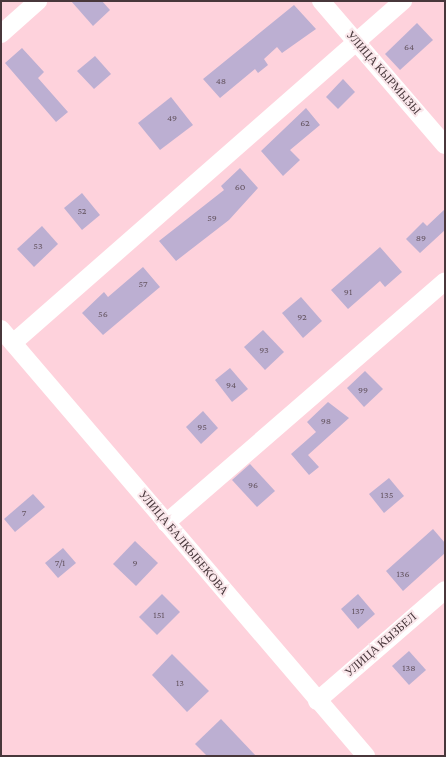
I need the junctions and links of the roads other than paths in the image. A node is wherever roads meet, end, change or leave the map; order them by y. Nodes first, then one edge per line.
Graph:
1 (38, 1) edge
2 (321, 1) edge
3 (403, 1) edge
4 (21, 9) edge
5 (1, 34) edge
6 (357, 41) junction
7 (445, 145) edge
8 (445, 281) edge
9 (1, 329) edge
10 (13, 343) junction
11 (166, 523) junction
12 (445, 590) edge
13 (317, 701) junction
14 (366, 756) edge

1 - 4 street
2 - 6 street, УЛИЦА КЫРМЫЗЫ
3 - 6 street
4 - 5 street
6 - 7 street, УЛИЦА КЫРМЫЗЫ
6 - 10 street
8 - 11 street
9 - 10 street, УЛИЦА БАЛКЫБЕКОВА
10 - 11 street, УЛИЦА БАЛКЫБЕКОВА
11 - 13 street, УЛИЦА БАЛКЫБЕКОВА
12 - 13 street, УЛИЦА КЫЗБЕЛ
13 - 14 street, УЛИЦА БАЛКЫБЕКОВА

